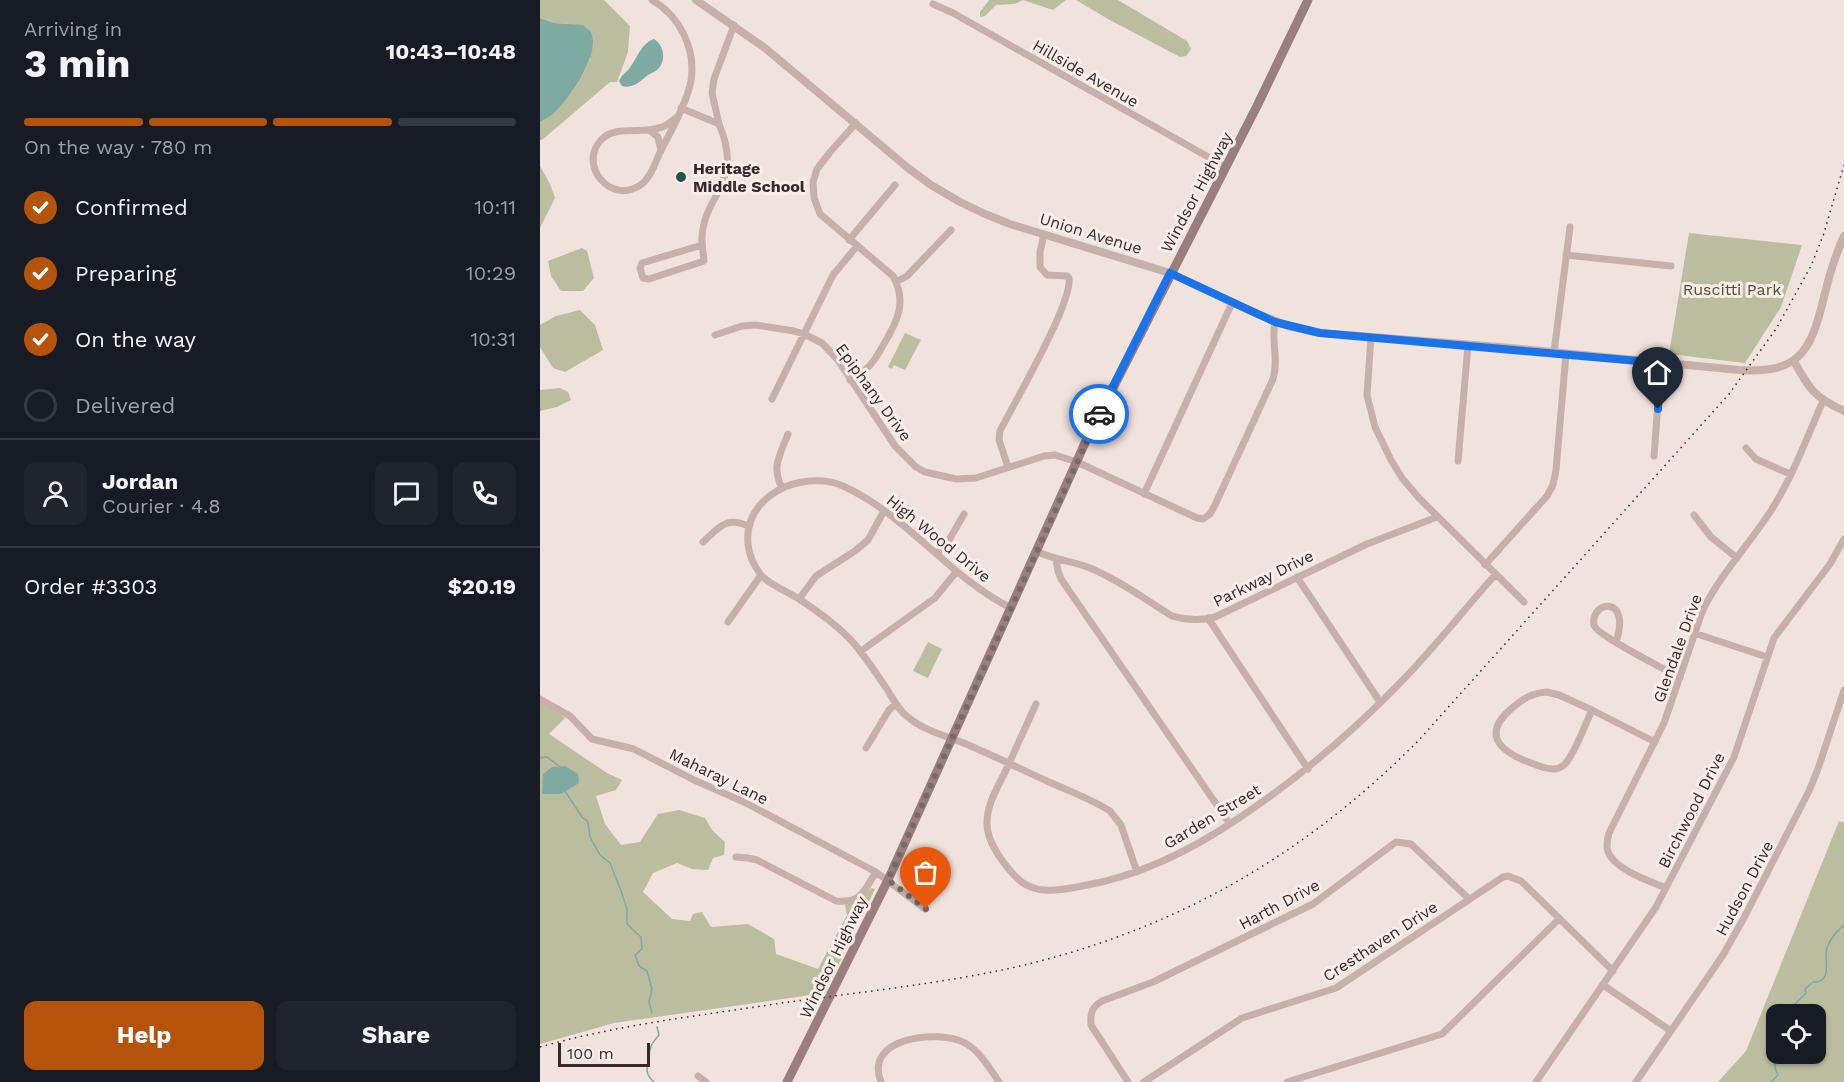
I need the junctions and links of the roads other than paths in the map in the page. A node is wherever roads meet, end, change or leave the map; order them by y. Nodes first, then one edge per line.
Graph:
1 (652, 0) edge
2 (696, 0) edge
3 (1308, 0) edge
4 (933, 4) dead end
5 (734, 25) junction
6 (681, 108) junction
7 (676, 117) junction
8 (856, 123) junction
9 (719, 124) junction
10 (649, 130) junction
11 (661, 151) junction
12 (1226, 167) junction
13 (895, 185) dead end
14 (1570, 227) dead end
15 (951, 230) dead end
16 (1044, 234) junction
17 (1844, 236) edge
18 (849, 240) junction
19 (702, 245) junction
20 (857, 246) junction
21 (1566, 255) junction
22 (1671, 266) dead end
23 (1170, 273) junction
24 (896, 282) junction
25 (1232, 303) junction
26 (1275, 322) junction
27 (804, 334) junction
28 (715, 335) dead end
29 (1371, 337) junction
30 (1468, 345) junction
31 (1554, 352) junction
32 (1566, 354) junction
33 (1794, 361) junction
34 (1661, 363) junction
35 (850, 380) junction
36 (772, 399) dead end
37 (1823, 401) junction
38 (1844, 411) edge
39 (788, 434) dead end
40 (1746, 448) dead end
41 (1654, 456) dead end
42 (1458, 461) dead end
43 (1077, 462) junction
44 (1008, 467) junction
45 (1790, 474) junction
46 (782, 488) junction
47 (1144, 494) junction
48 (884, 511) junction
49 (964, 514) dead end
50 (1694, 515) dead end
51 (1437, 517) junction
52 (748, 526) junction
53 (1844, 539) edge
54 (703, 542) dead end
55 (1036, 551) junction
56 (937, 553) junction
57 (1737, 558) junction
58 (1056, 560) junction
59 (1485, 565) junction
60 (957, 571) junction
61 (1495, 574) junction
62 (761, 575) junction
63 (1297, 577) junction
64 (799, 599) junction
65 (1524, 602) dead end
66 (1011, 608) junction
67 (1208, 618) junction
68 (728, 622) dead end
69 (1694, 633) junction
70 (1616, 642) junction
71 (861, 651) junction
72 (1767, 657) junction
73 (1680, 678) junction
74 (1844, 690) edge
75 (540, 699) edge
76 (1380, 702) junction
77 (896, 704) junction
78 (1036, 704) dead end
79 (1592, 710) junction
80 (952, 738) junction
81 (1654, 742) junction
82 (866, 748) dead end
83 (1009, 764) junction
84 (1308, 769) junction
85 (1230, 824) junction
86 (736, 857) dead end
87 (876, 872) junction
88 (1137, 872) junction
89 (888, 880) junction
90 (1666, 888) junction
91 (1469, 899) junction
92 (926, 909) dead end
93 (1557, 916) junction
94 (1613, 971) junction
95 (1603, 985) junction
96 (1671, 1031) junction
97 (698, 1076) dead end
98 (706, 1082) edge
99 (787, 1082) edge
100 (880, 1082) edge
101 (999, 1082) edge
102 (1128, 1082) edge
103 (1144, 1082) edge
104 (1287, 1082) edge
105 (1536, 1082) edge
106 (1636, 1082) edge

1 - 6 street
2 - 5 street, Union Avenue
3 - 12 main road, Windsor Highway
4 - 12 street, Hillside Avenue
5 - 8 street, Union Avenue
5 - 9 street
6 - 7 street
6 - 9 street
7 - 10 street
7 - 11 street
8 - 16 street, Union Avenue
8 - 18 street
9 - 19 street
10 - 11 street
10 - 11 street
12 - 23 main road, Windsor Highway
13 - 18 street
14 - 21 street
15 - 24 street
16 - 23 street, Union Avenue
16 - 44 street
17 - 33 street
18 - 20 street
19 - 19 street
20 - 24 street
20 - 27 street
21 - 22 street
21 - 31 street
23 - 25 street, Union Avenue
23 - 43 main road, Windsor Highway
24 - 35 street
25 - 26 street, Union Avenue
25 - 47 street
26 - 29 street, Union Avenue
26 - 47 street, Epiphany Drive
27 - 28 street, Epiphany Drive
27 - 35 street, Epiphany Drive
27 - 36 street
29 - 30 street, Union Avenue
29 - 51 street
30 - 31 street, Union Avenue
30 - 42 street
31 - 32 street, Union Avenue
32 - 34 street, Union Avenue
32 - 59 street
33 - 34 street, Union Avenue
33 - 37 street
34 - 41 street
35 - 44 street, Epiphany Drive
37 - 38 street
37 - 45 street, Glendale Drive
39 - 46 street
40 - 45 street
43 - 44 street, Epiphany Drive
43 - 47 street, Epiphany Drive
43 - 55 main road, Windsor Highway
45 - 57 street, Glendale Drive
46 - 48 street, High Wood Drive
46 - 52 street, High Wood Drive
48 - 56 street, High Wood Drive
48 - 64 street
49 - 56 street
50 - 57 street
51 - 59 street
51 - 63 street, Parkway Drive
52 - 54 street
52 - 62 street
53 - 72 street, Birchwood Drive
55 - 58 street, Parkway Drive
55 - 66 main road, Windsor Highway
56 - 60 street, High Wood Drive
57 - 69 street, Glendale Drive
58 - 67 street, Parkway Drive
58 - 85 street
59 - 61 street
60 - 66 street, High Wood Drive
60 - 71 street
61 - 65 street
61 - 76 street, Garden Street
62 - 64 street
62 - 68 street
63 - 67 street, Parkway Drive
63 - 76 street
64 - 71 street
66 - 80 main road, Windsor Highway
67 - 84 street
69 - 72 street
69 - 73 street, Glendale Drive
70 - 70 street
70 - 73 street
71 - 77 street
72 - 90 street, Birchwood Drive
73 - 81 street, Glendale Drive
74 - 96 street, Hudson Drive
75 - 87 street, Maharay Lane
76 - 84 street, Garden Street
77 - 80 street
77 - 82 street
78 - 83 street, Garden Street
79 - 79 street
79 - 81 street
80 - 83 street
80 - 89 main road, Windsor Highway
81 - 90 street, Glendale Drive
83 - 88 street
83 - 88 street, Garden Street
84 - 85 street, Garden Street
85 - 88 street, Garden Street
86 - 87 street
87 - 89 street, Maharay Lane
89 - 92 street, Maharay Lane
89 - 99 main road, Windsor Highway
90 - 94 street, Birchwood Drive
91 - 93 street
91 - 102 street, Harth Drive
91 - 103 street, Cresthaven Drive
93 - 94 street
93 - 104 street
94 - 95 street, Birchwood Drive
95 - 96 street
95 - 105 street, Birchwood Drive
96 - 106 street, Hudson Drive
97 - 98 street
100 - 101 street

